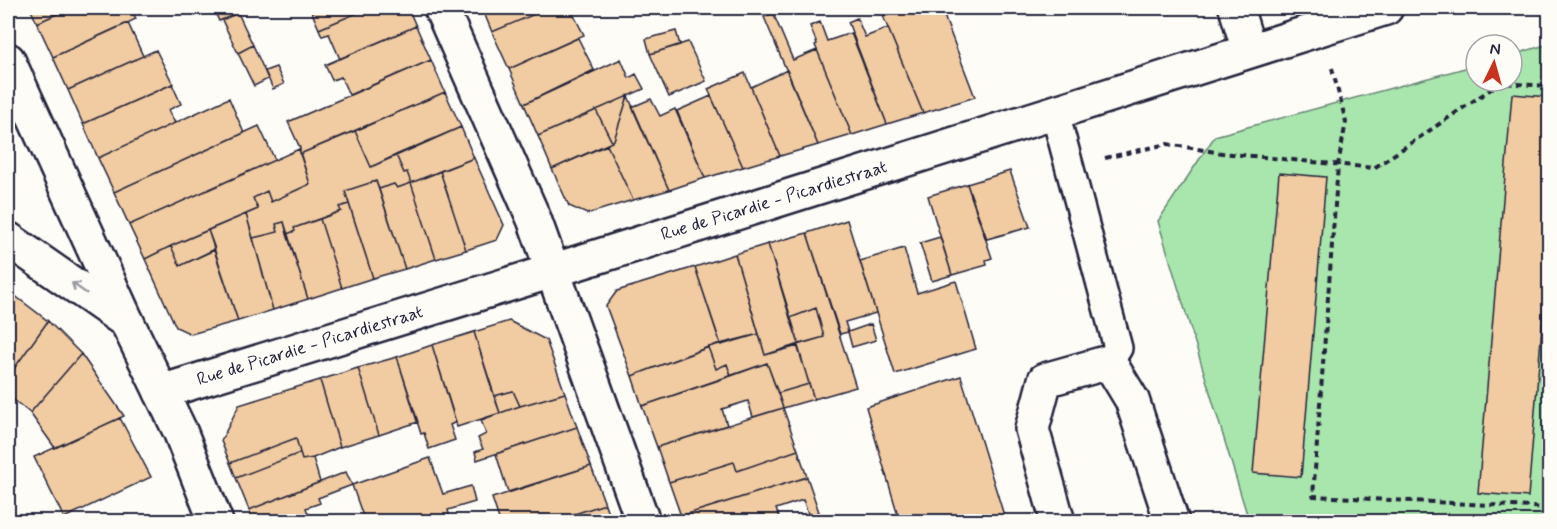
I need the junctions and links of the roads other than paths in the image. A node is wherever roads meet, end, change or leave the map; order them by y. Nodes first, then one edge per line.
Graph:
1 (441, 8) edge
2 (1236, 8) edge
3 (1386, 8) edge
4 (1249, 50) junction
5 (8, 60) edge
6 (1055, 113) junction
7 (8, 239) edge
8 (552, 271) junction
9 (128, 322) junction
10 (1109, 362) junction
11 (161, 392) junction
12 (216, 522) edge
13 (643, 522) edge
14 (1058, 522) edge
15 (1172, 522) edge

1 - 8 street
2 - 4 street
3 - 4 street, Rue de Picardie - Picardiestraat
4 - 6 street, Rue de Picardie - Picardiestraat
5 - 9 street
6 - 8 street, Rue de Picardie - Picardiestraat
6 - 10 street
9 -> 7 street
8 - 11 street, Rue de Picardie - Picardiestraat
8 - 13 street
9 - 11 street
10 - 14 street
10 - 15 street
11 - 12 street

